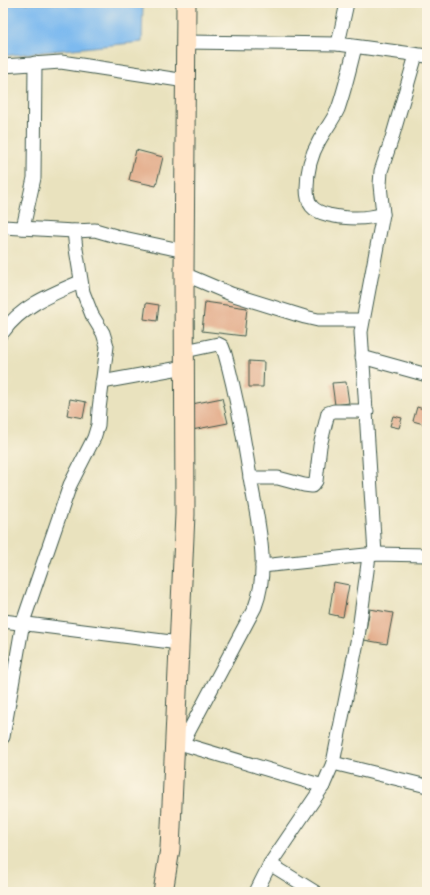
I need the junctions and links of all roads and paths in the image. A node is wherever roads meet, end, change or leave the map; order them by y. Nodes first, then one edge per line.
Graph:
1 (186, 3) edge
2 (347, 3) edge
3 (185, 42) junction
4 (338, 44) junction
5 (355, 47) junction
6 (421, 55) edge
7 (35, 64) junction
8 (3, 66) edge
9 (186, 82) junction
10 (383, 214) junction
11 (3, 227) edge
12 (23, 228) junction
13 (74, 231) junction
14 (185, 250) junction
15 (184, 274) junction
16 (80, 282) junction
17 (362, 320) junction
18 (3, 332) edge
19 (362, 357) junction
20 (185, 359) junction
21 (427, 375) edge
22 (102, 382) junction
23 (367, 411) junction
24 (250, 478) junction
25 (372, 555) junction
26 (427, 555) edge
27 (262, 566) junction
28 (3, 621) edge
29 (23, 622) junction
30 (179, 643) junction
31 (3, 737) edge
32 (179, 743) junction
33 (333, 763) junction
34 (323, 786) junction
35 (427, 786) edge
36 (270, 864) junction
37 (163, 892) edge
38 (256, 892) edge
39 (315, 892) edge

1 - 3 street
2 - 4 street
3 - 4 street
3 - 9 street
4 - 5 street
5 - 6 street
5 - 10 street
6 - 10 street
7 - 8 street
7 - 9 street
7 - 12 street
9 - 14 street
10 - 17 street
11 - 12 street
12 - 13 street
13 - 14 street
13 - 16 street
14 - 15 street
15 - 17 street
15 - 20 street
16 - 18 street
16 - 22 street
17 - 19 street
19 - 21 street
19 - 23 street
20 - 22 street
20 - 24 street
20 - 30 street
22 - 29 street
23 - 24 street
23 - 25 street
24 - 27 street
25 - 26 street
25 - 27 street
25 - 33 street
27 - 32 street
28 - 29 street
29 - 30 street
29 - 31 street
30 - 32 street
32 - 34 street
32 - 37 street
33 - 34 street
33 - 35 street
34 - 36 street
36 - 38 street
36 - 39 street

